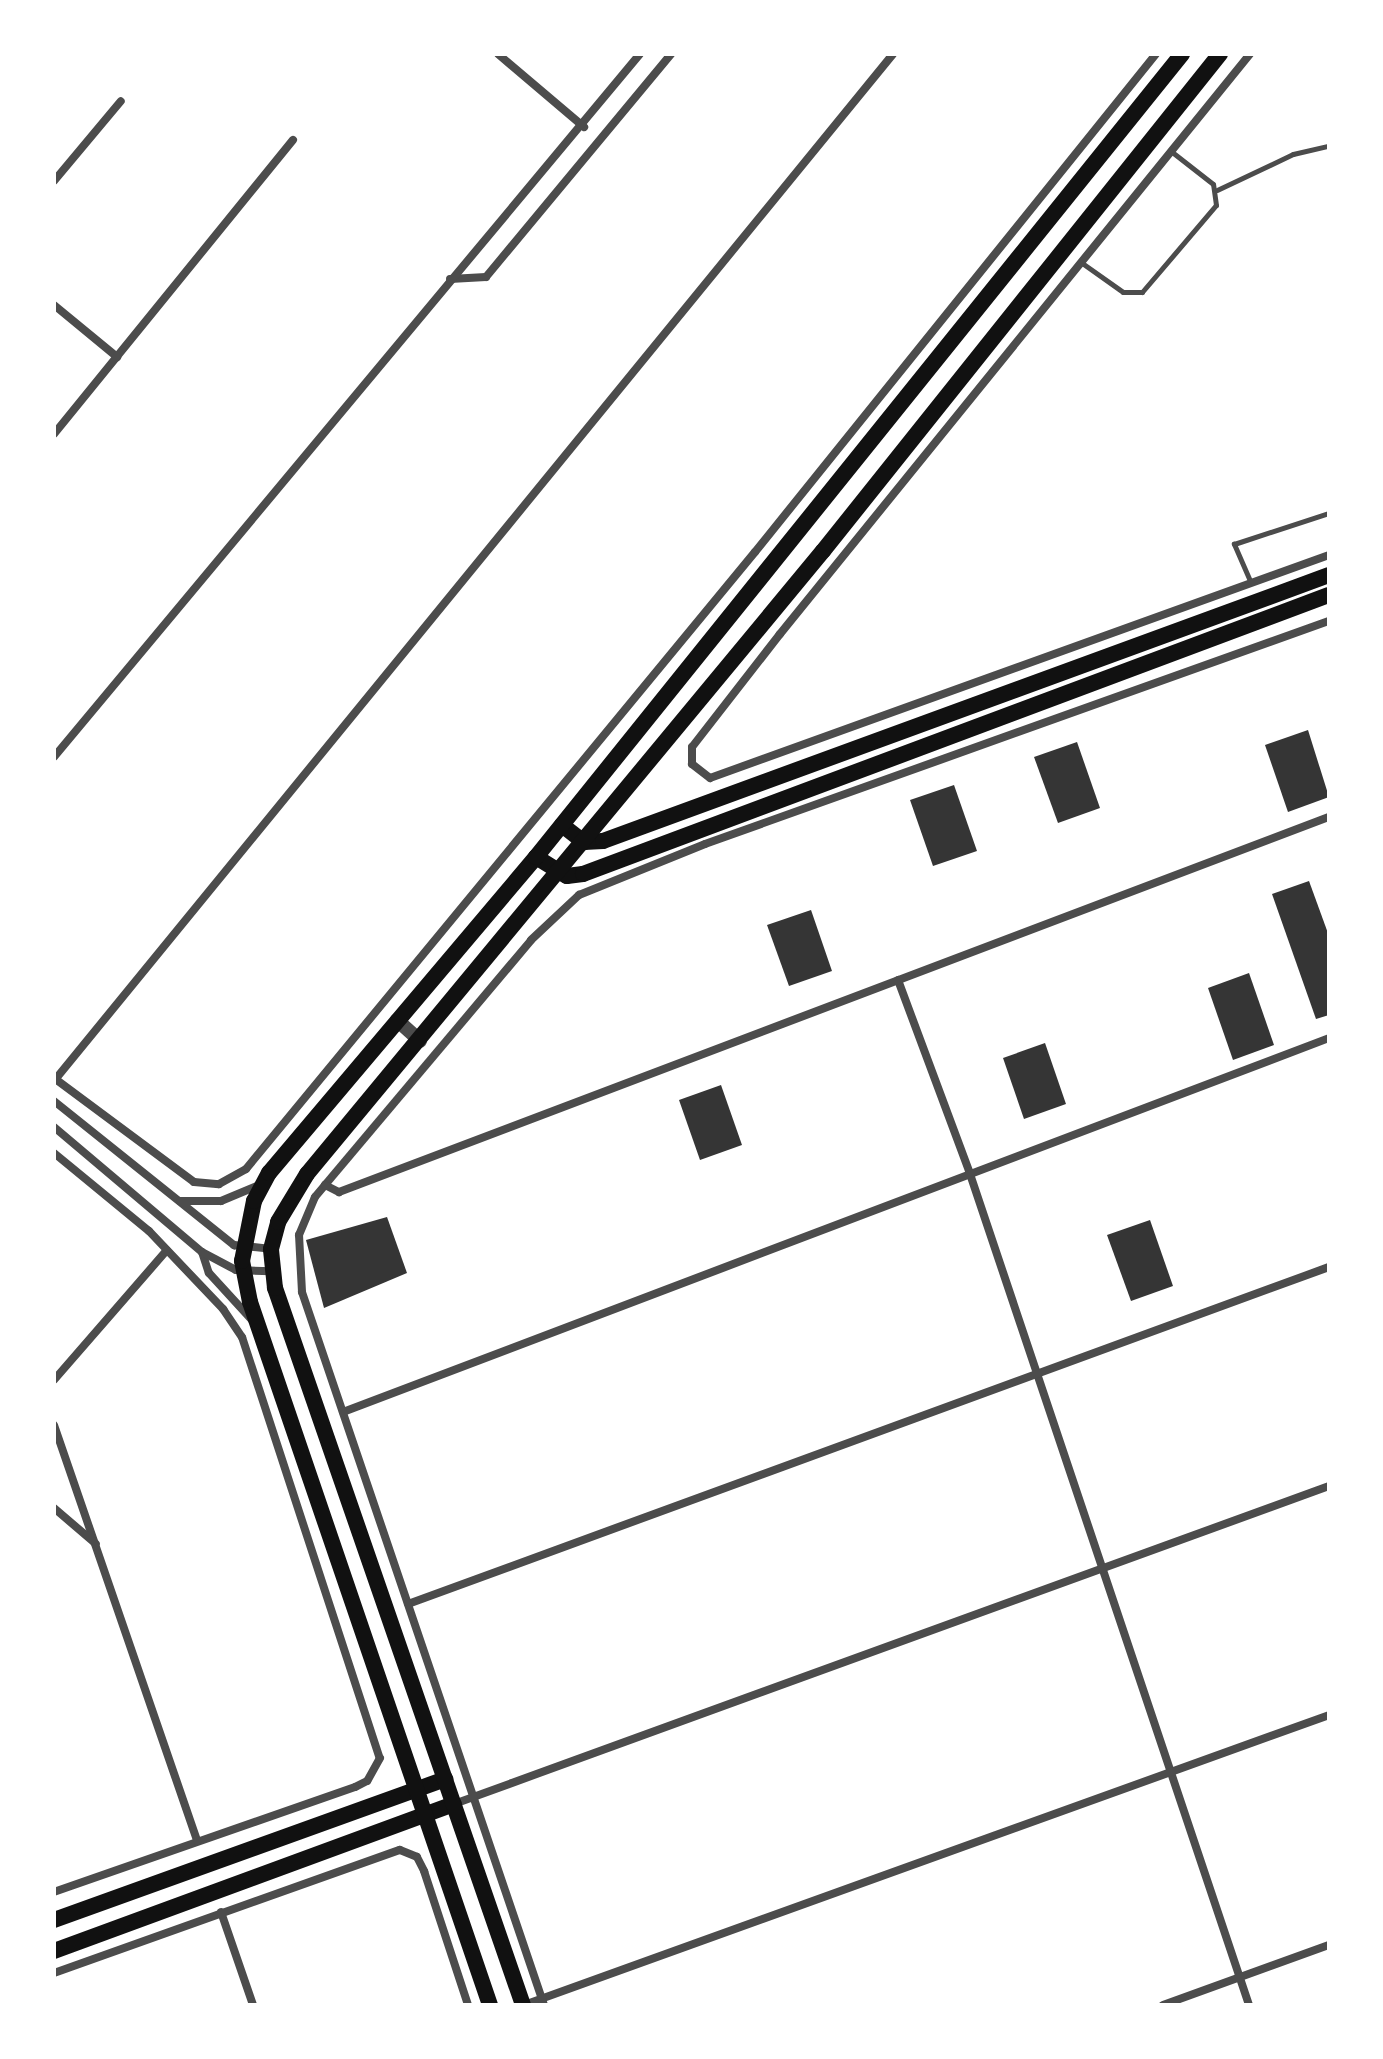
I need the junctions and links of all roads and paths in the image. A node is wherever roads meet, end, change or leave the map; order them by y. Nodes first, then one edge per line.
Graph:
1 (498, 54) edge
2 (640, 54) edge
3 (671, 54) edge
4 (893, 54) edge
5 (1156, 54) edge
6 (1182, 54) edge
7 (1220, 54) edge
8 (1250, 54) edge
9 (121, 101) dead end
10 (584, 127) junction
11 (293, 140) dead end
12 (1329, 146) edge
13 (1172, 152) junction
14 (54, 181) edge
15 (1217, 190) junction
16 (1082, 263) junction
17 (450, 279) junction
18 (54, 305) edge
19 (117, 357) junction
20 (54, 434) edge
21 (1329, 513) edge
22 (1329, 555) edge
23 (1329, 575) edge
24 (1251, 583) junction
25 (1329, 595) edge
26 (1329, 621) edge
27 (54, 757) edge
28 (1329, 817) edge
29 (562, 825) junction
30 (584, 842) junction
31 (536, 857) junction
32 (560, 873) junction
33 (898, 980) junction
34 (397, 1020) junction
35 (1329, 1038) edge
36 (420, 1041) junction
37 (55, 1079) edge
38 (54, 1101) edge
39 (54, 1127) edge
40 (54, 1153) edge
41 (969, 1171) junction
42 (261, 1184) junction
43 (325, 1185) junction
44 (180, 1201) junction
45 (243, 1248) junction
46 (271, 1249) junction
47 (167, 1250) junction
48 (202, 1252) junction
49 (1329, 1267) edge
50 (242, 1271) junction
51 (271, 1271) junction
52 (259, 1327) junction
53 (1038, 1376) junction
54 (54, 1380) edge
55 (343, 1412) junction
56 (54, 1425) edge
57 (1329, 1486) edge
58 (54, 1508) edge
59 (97, 1544) junction
60 (1103, 1569) junction
61 (408, 1604) junction
62 (1329, 1715) edge
63 (1172, 1774) junction
64 (445, 1779) junction
65 (416, 1789) junction
66 (473, 1796) junction
67 (454, 1804) junction
68 (425, 1815) junction
69 (372, 1834) junction
70 (197, 1841) junction
71 (379, 1854) junction
72 (443, 1864) junction
73 (424, 1871) junction
74 (54, 1892) edge
75 (221, 1912) junction
76 (54, 1920) edge
77 (1329, 1945) edge
78 (54, 1951) edge
79 (54, 1973) edge
80 (1240, 1977) junction
81 (543, 2002) edge
82 (253, 2005) edge
83 (468, 2005) edge
84 (490, 2005) edge
85 (523, 2005) edge
86 (1163, 2005) edge
87 (1249, 2005) edge

1 - 10 street
2 - 10 street
3 - 17 street
4 - 37 street
5 - 37 street
6 - 29 main road
7 - 30 main road
8 - 13 street
9 - 14 street
10 - 17 street
11 - 19 street
12 - 15 lane
13 - 15 lane
13 - 16 street
15 - 16 lane
16 - 24 street
17 - 27 street
18 - 19 street
19 - 20 street
21 - 24 lane
22 - 24 street
23 - 30 main road
25 - 32 main road
26 - 43 street
28 - 33 street
29 - 30 main road
29 - 31 main road
30 - 32 main road
31 - 32 main road
31 - 34 main road
32 - 36 main road
33 - 41 street
33 - 43 street
34 - 36 street
34 - 42 main road
35 - 41 street
36 - 46 main road
38 - 44 street
39 - 48 street
40 - 47 street
41 - 53 street
41 - 55 street
42 - 44 street
42 - 45 main road
43 - 55 street
44 - 45 street
45 - 46 street
45 - 50 main road
46 - 51 main road
47 - 54 street
47 - 70 street
48 - 50 street
48 - 52 street
49 - 53 street
50 - 51 street
50 - 52 main road
51 - 64 main road
52 - 65 main road
53 - 60 street
53 - 61 street
55 - 61 street
56 - 59 street
57 - 60 street
58 - 59 street
59 - 70 street
60 - 63 street
60 - 66 street
61 - 66 street
62 - 63 street
63 - 80 street
63 - 81 street
64 - 65 main road
64 - 67 main road
65 - 68 main road
65 - 76 main road
66 - 67 street
66 - 81 street
67 - 68 main road
67 - 85 main road
68 - 69 main road
68 - 72 main road
69 - 71 street
69 - 78 main road
70 - 74 street
71 - 73 street
71 - 75 street
72 - 73 street
72 - 84 main road
73 - 83 street
75 - 79 street
75 - 82 street
77 - 80 street
80 - 86 street
80 - 87 street
81 - 85 street

